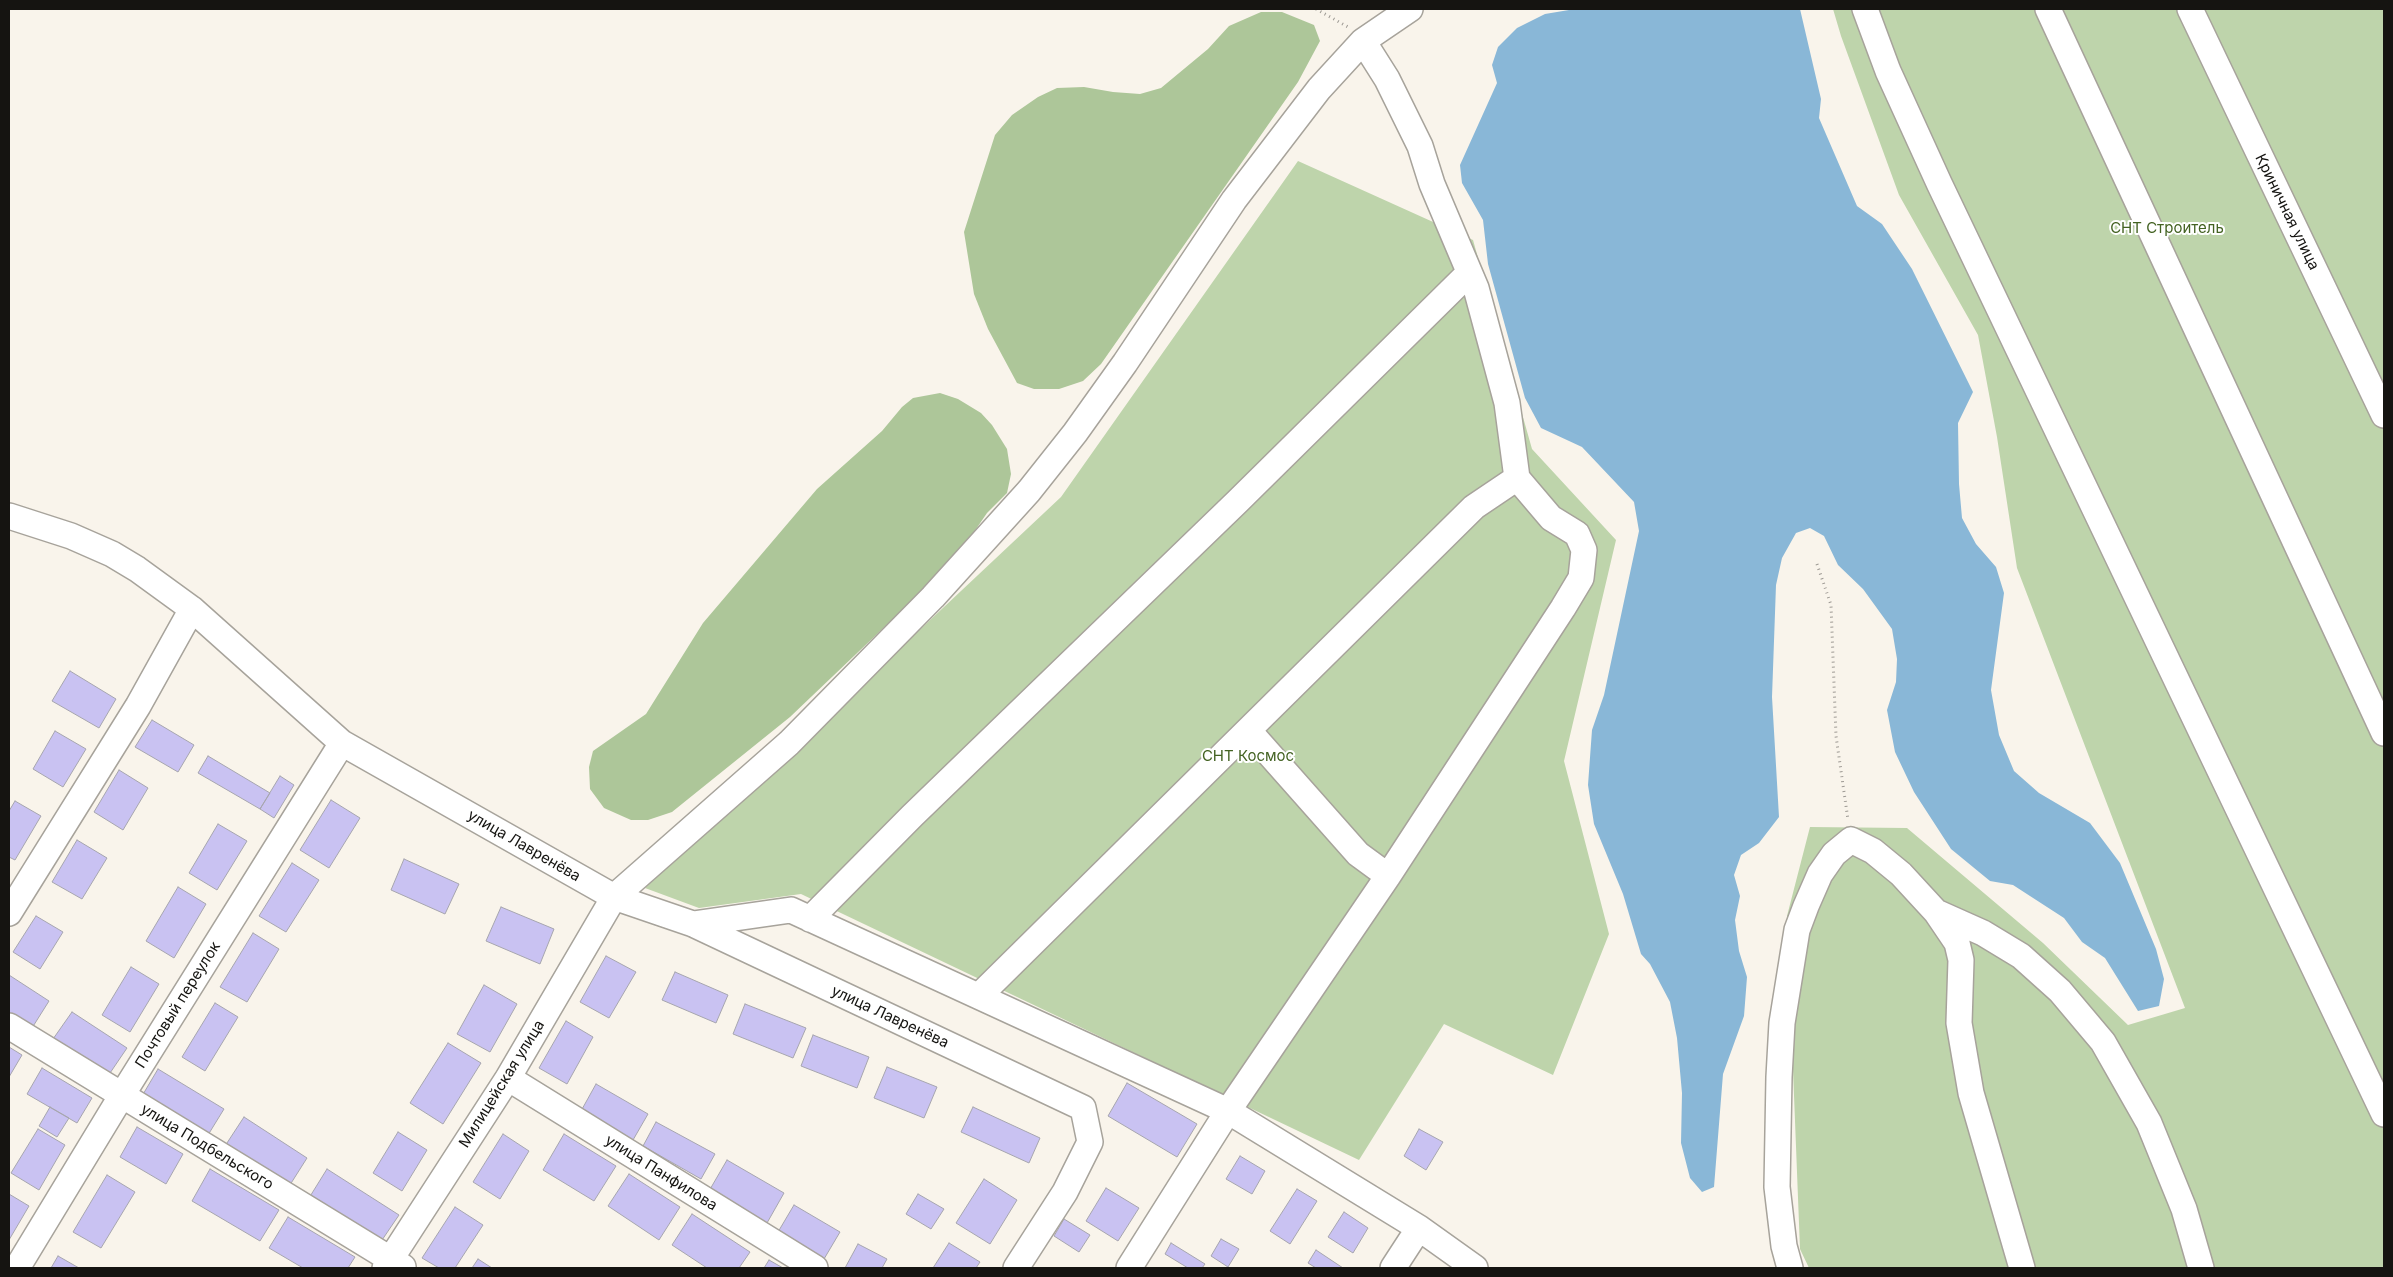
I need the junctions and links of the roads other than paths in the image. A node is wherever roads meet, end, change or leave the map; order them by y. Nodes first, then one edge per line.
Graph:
1 (1410, 9) edge
2 (2048, 9) edge
3 (2190, 9) edge
4 (1868, 10) edge
5 (1362, 41) junction
6 (1469, 273) junction
7 (2384, 415) edge
8 (1517, 478) junction
9 (9, 516) edge
10 (192, 609) junction
11 (1249, 731) junction
12 (2384, 733) edge
13 (342, 743) junction
14 (1388, 876) junction
15 (614, 897) junction
16 (1936, 912) junction
17 (9, 913) edge
18 (810, 919) junction
19 (692, 924) junction
20 (979, 996) junction
21 (9, 1026) edge
22 (508, 1078) junction
23 (122, 1095) junction
24 (1228, 1111) junction
25 (2384, 1114) edge
26 (1419, 1228) junction
27 (394, 1265) edge
28 (17, 1268) edge
29 (814, 1268) edge
30 (1016, 1268) edge
31 (1129, 1268) edge
32 (1392, 1268) edge
33 (1475, 1268) edge
34 (1790, 1268) edge
35 (2022, 1268) edge
36 (2201, 1268) edge

1 - 5 street, Милицейская улица
2 - 12 street
3 - 7 street, Криничная улица
4 - 25 street
5 - 6 street
5 - 15 street, Милицейская улица
6 - 8 street
6 - 18 street
8 - 11 street
8 - 14 street
9 - 10 street, улица Лавренёва
10 - 13 street, улица Лавренёва
10 - 17 street
11 - 14 street
11 - 20 street
13 - 15 street, улица Лавренёва
13 - 23 street, Почтовый переулок
14 - 24 street
15 - 19 street, улица Лавренёва
15 - 22 street, Милицейская улица
16 - 34 street
16 - 35 street
16 - 36 street
18 - 19 street
18 - 20 street
19 - 30 street, улица Лавренёва
20 - 24 street
21 - 23 street, улица Подбельского
22 - 27 street, Милицейская улица
22 - 29 street, улица Панфилова
23 - 27 street, улица Подбельского
23 - 28 street, Почтовый переулок
24 - 26 street
24 - 31 street
26 - 32 street
26 - 33 street

